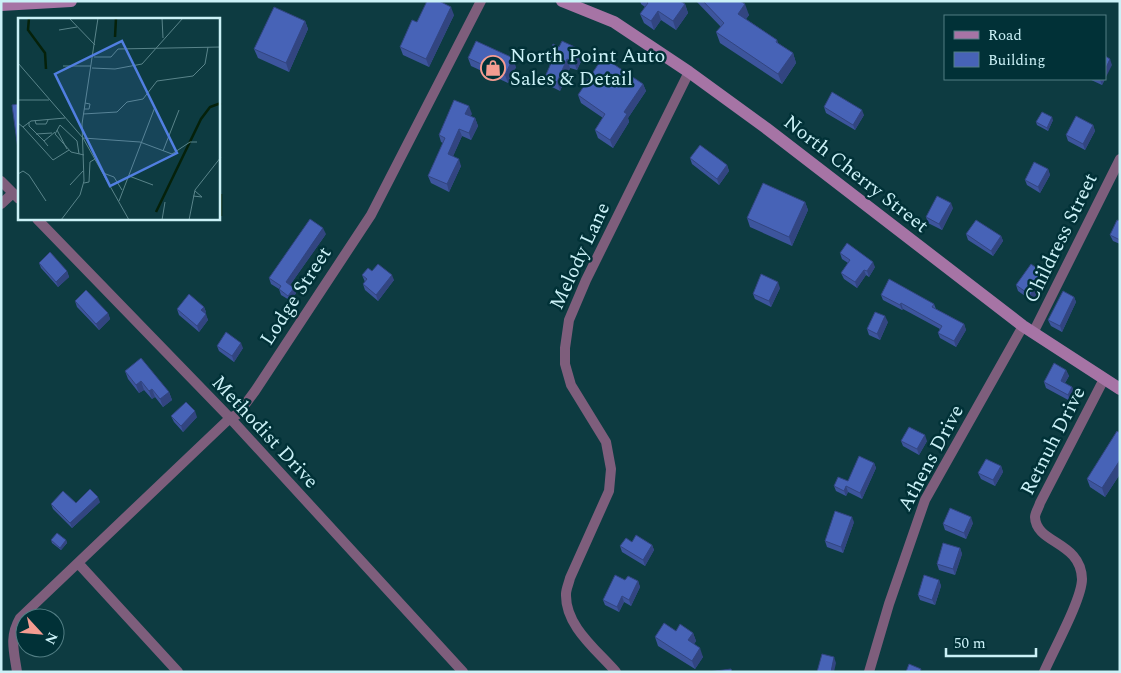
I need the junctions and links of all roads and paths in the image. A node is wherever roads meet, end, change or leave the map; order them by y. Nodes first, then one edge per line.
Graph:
1 (72, 1) edge
2 (481, 1) edge
3 (562, 1) edge
4 (1, 5) edge
5 (688, 72) junction
6 (1120, 159) edge
7 (1, 181) edge
8 (16, 196) edge
9 (1, 204) edge
10 (39, 220) edge
11 (1028, 329) junction
12 (1104, 379) junction
13 (1120, 389) edge
14 (230, 418) junction
15 (78, 562) junction
16 (17, 672) edge
17 (178, 672) edge
18 (463, 672) edge
19 (616, 672) edge
20 (869, 672) edge
21 (1044, 672) edge

1 - 4 main road
2 - 14 street, Lodge Street
3 - 5 main road, North Cherry Street
5 - 11 main road, North Cherry Street
5 - 19 street, Melody Lane
6 - 11 street, Childress Street
7 - 8 street
8 - 9 street
10 - 14 street, Methodist Drive
11 - 12 main road, North Cherry Street
11 - 20 street, Athens Drive
12 - 13 main road, North Cherry Street
12 - 21 street, Retnuh Drive
14 - 15 street, Lodge Street
14 - 18 street, Methodist Drive
15 - 16 street, Lodge Street
15 - 17 street

